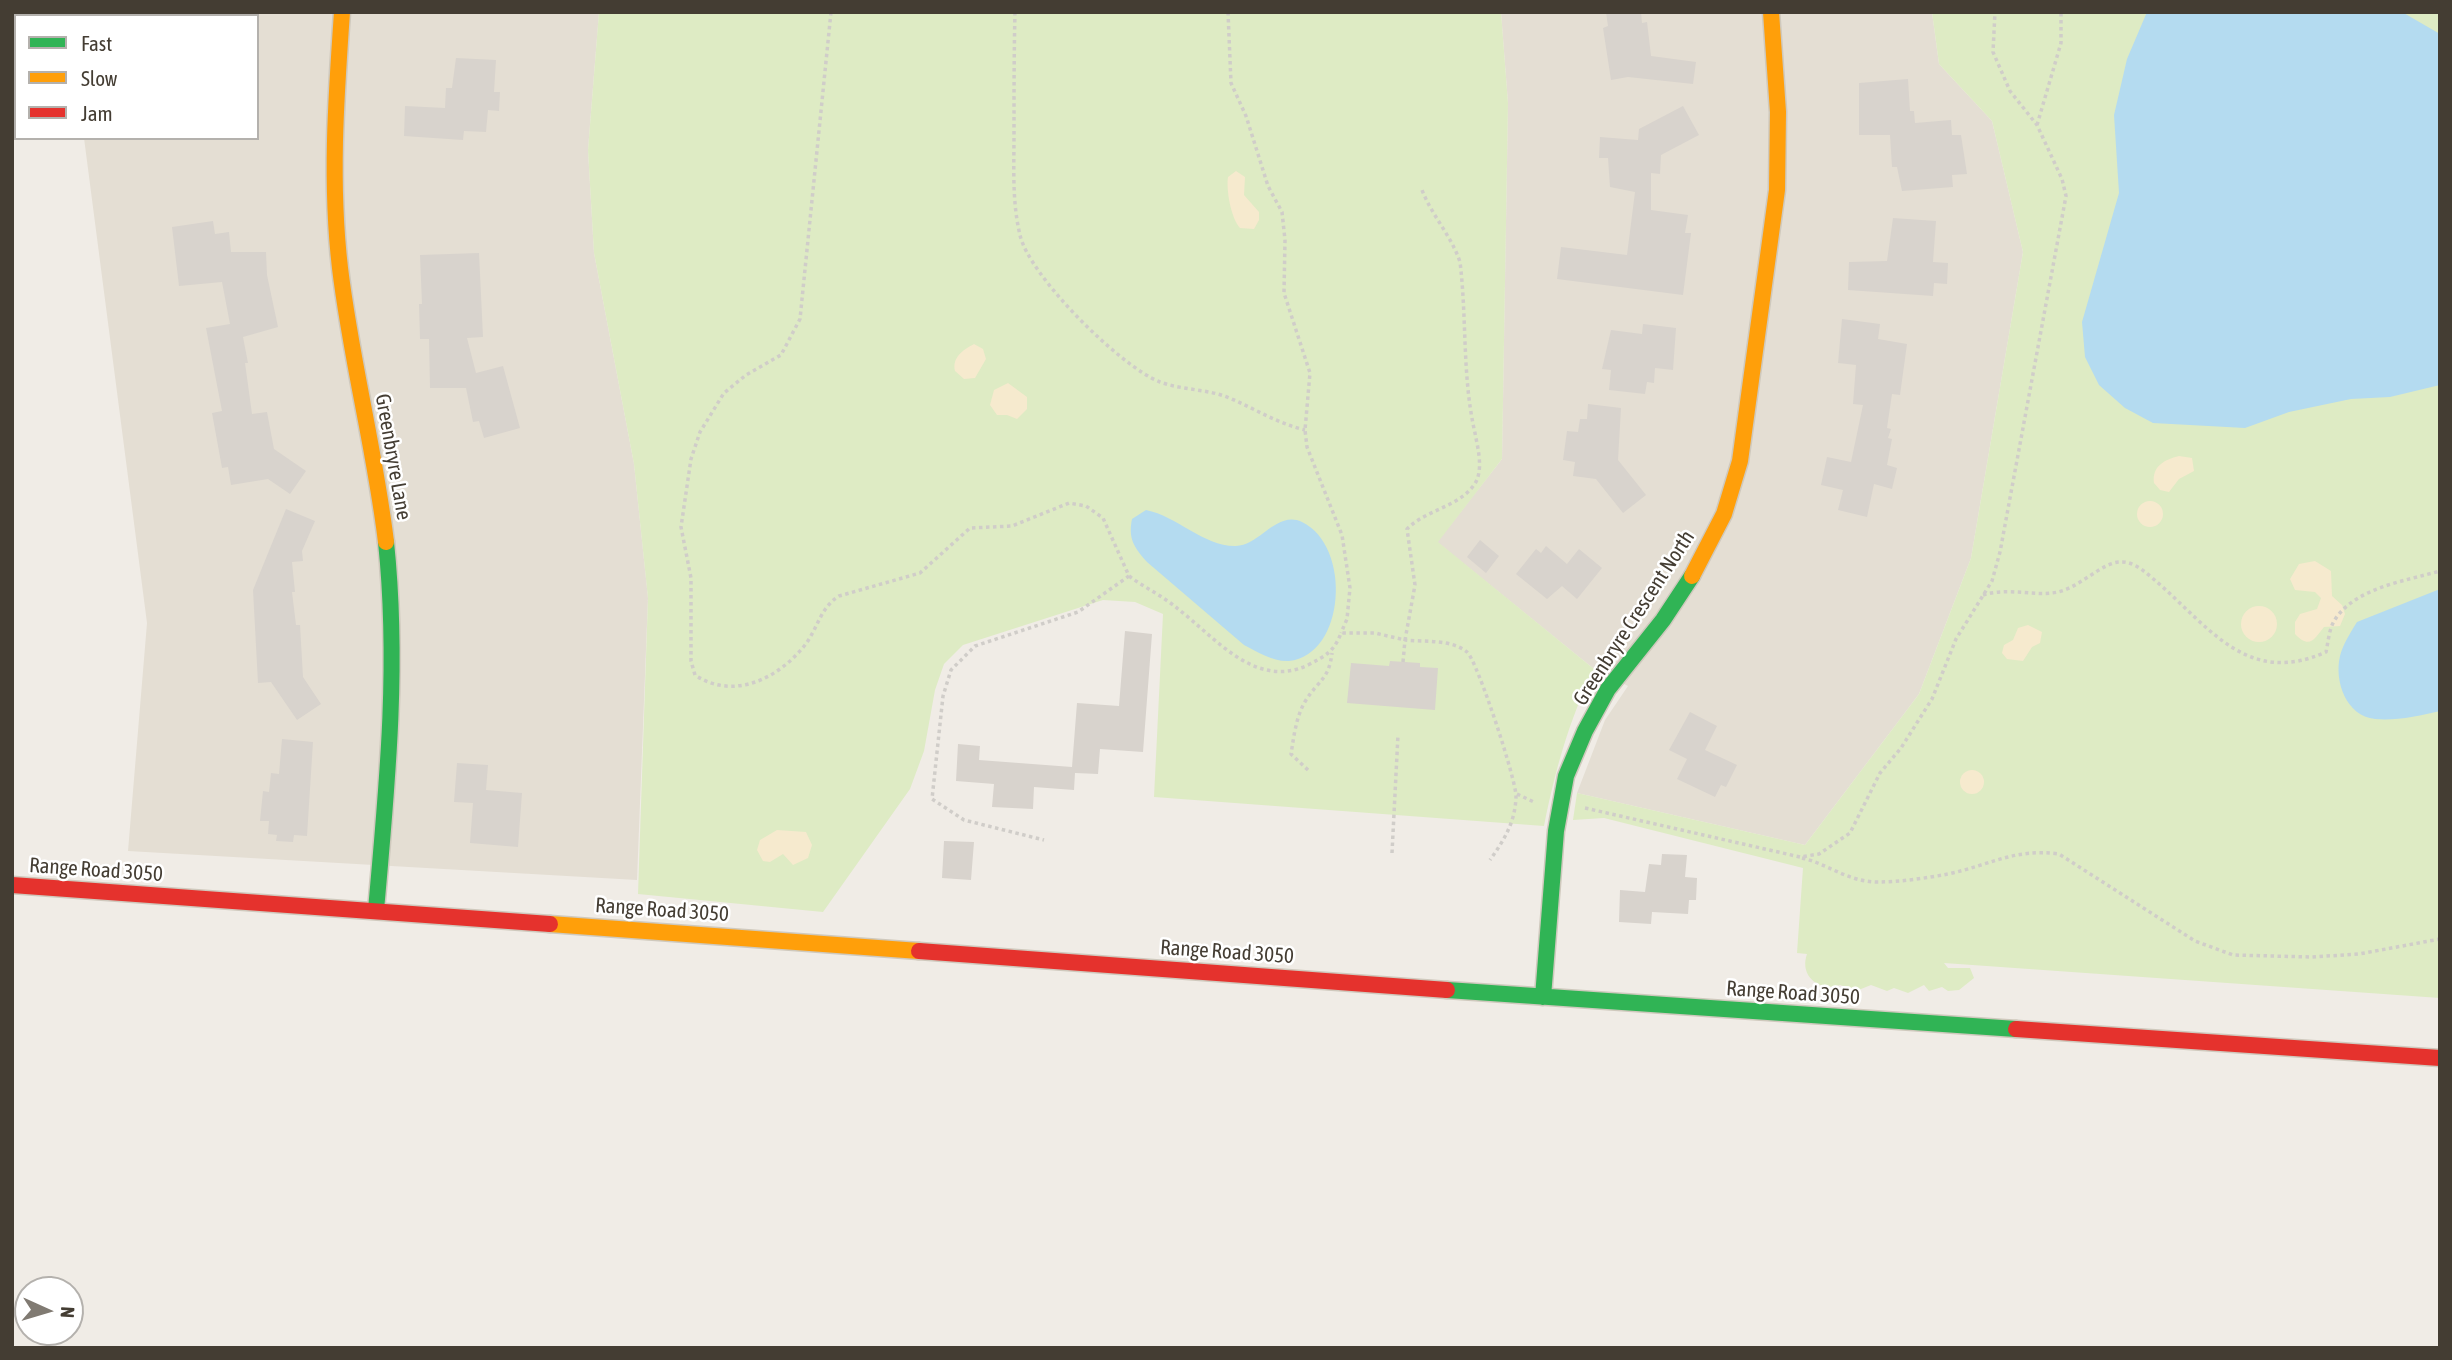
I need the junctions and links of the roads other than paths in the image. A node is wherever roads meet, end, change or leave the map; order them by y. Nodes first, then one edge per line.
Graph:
1 (342, 12) edge
2 (1771, 12) edge
3 (12, 885) edge
4 (376, 910) junction
5 (1543, 997) junction
6 (2440, 1058) edge

1 - 4 street, Greenbryre Lane
2 - 5 street, Greenbryre Crescent North
3 - 4 street, Range Road 3050
4 - 5 street, Range Road 3050
5 - 6 street, Range Road 3050

